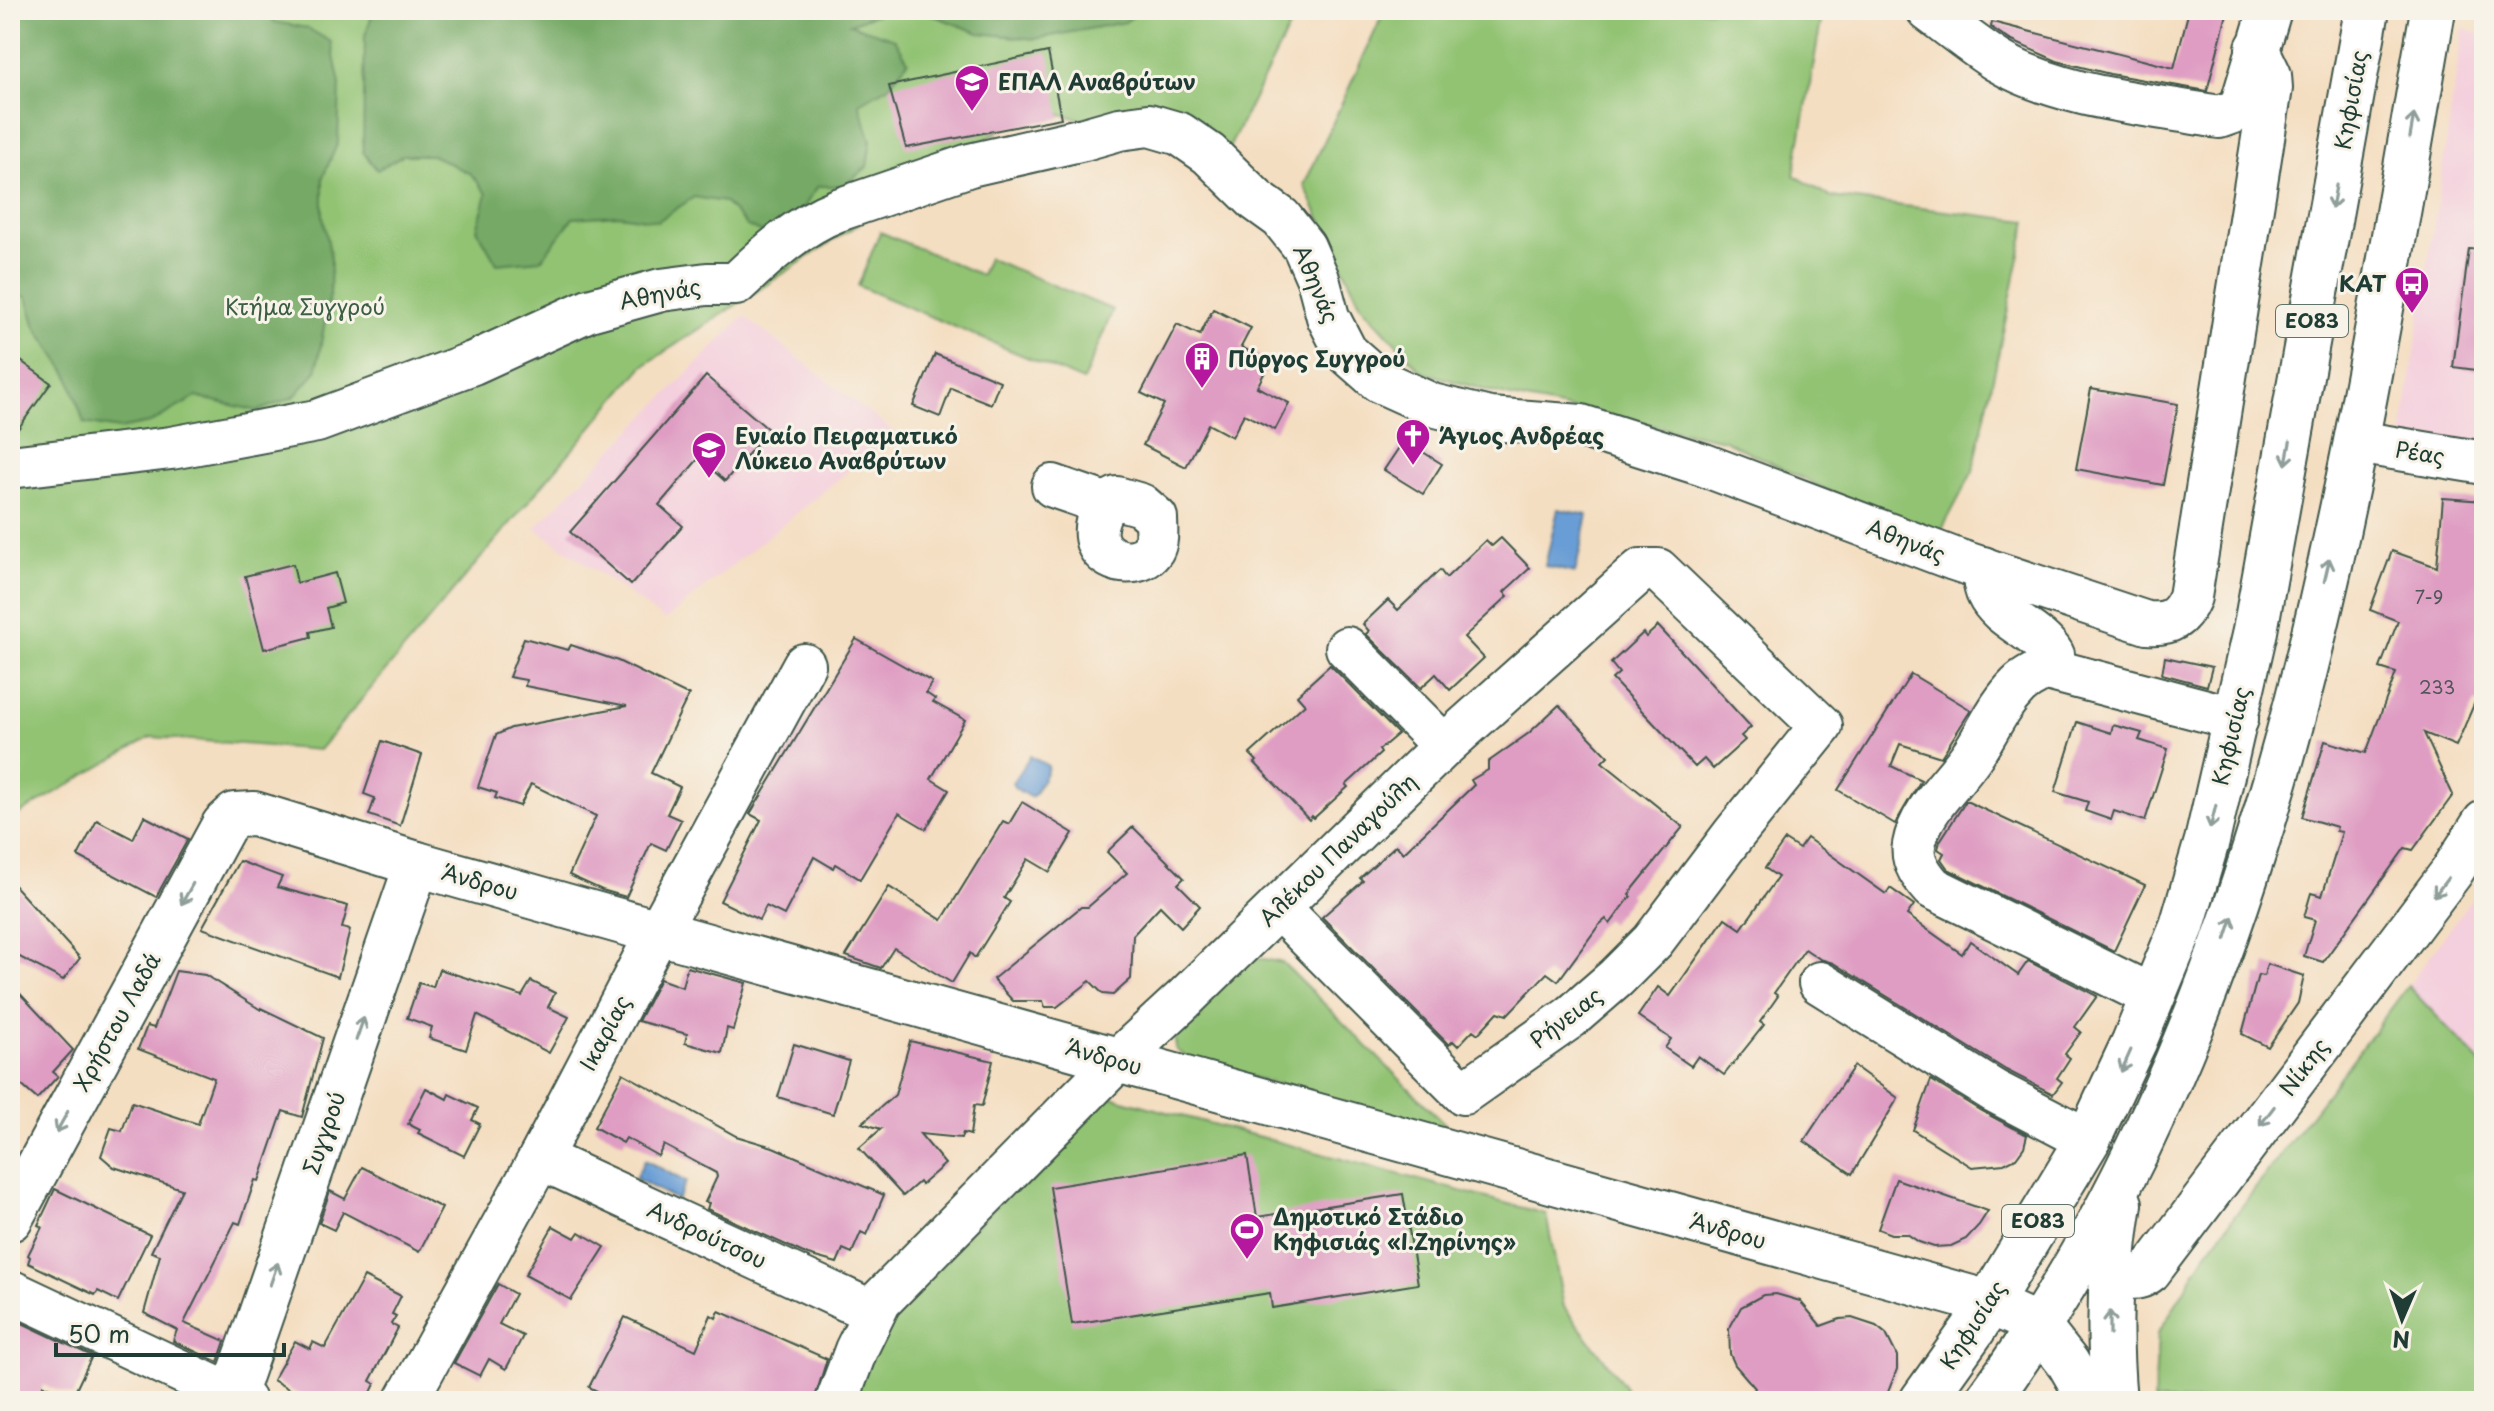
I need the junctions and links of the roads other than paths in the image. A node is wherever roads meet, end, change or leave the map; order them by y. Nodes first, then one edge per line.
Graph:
1 (1928, 10) edge
2 (2367, 10) edge
3 (2433, 10) edge
4 (2264, 29) edge
5 (2357, 442) junction
6 (2484, 463) edge
7 (10, 467) edge
8 (1053, 486) dead end
9 (1105, 504) dead end
10 (1983, 568) junction
11 (1347, 648) dead end
12 (804, 665) dead end
13 (2047, 669) junction
14 (2237, 719) junction
15 (1821, 726) joint
16 (1444, 746) junction
17 (2484, 822) edge
18 (224, 825) joint
19 (417, 864) junction
20 (1278, 907) junction
21 (658, 932) junction
22 (1820, 983) dead end
23 (2152, 996) junction
24 (1117, 1061) junction
25 (2088, 1140) junction
26 (540, 1158) junction
27 (2125, 1175) junction
28 (10, 1219) edge
29 (2112, 1261) junction
30 (10, 1291) edge
31 (1989, 1303) junction
32 (873, 1312) junction
33 (2038, 1325) junction
34 (236, 1399) edge
35 (406, 1401) edge
36 (837, 1401) edge
37 (1922, 1401) edge
38 (1987, 1401) edge
39 (2090, 1401) edge
40 (2114, 1401) edge

1 - 4 street
2 -> 14 main road, Κηφισίας / ΕΟ83
5 -> 3 main road, ΕΟ83
4 - 10 street, Αθηνάς
5 - 6 street, Ρέας
27 -> 5 main road, ΕΟ83
7 - 10 street, Αθηνάς
8 - 9 street
10 - 13 street
11 - 16 street
12 - 21 street, Ικαρίας
13 - 14 street
13 - 23 street
14 -> 23 main road, Κηφισίας / ΕΟ83
15 - 16 street, Αλέκου Παναγούλη
15 - 20 street, Ρήνειας
16 - 20 street, Αλέκου Παναγούλη
17 -> 29 street, Νίκης
18 - 19 main road, Άνδρου
18 -> 28 main road, Χρήστου Λαδά
19 - 21 main road, Άνδρου
34 -> 19 main road, Συγγρού
20 - 24 street, Αλέκου Παναγούλη
21 - 24 main road, Άνδρου
21 - 26 street, Ικαρίας
22 - 25 street
23 -> 25 main road, Κηφισίας / ΕΟ83
24 - 31 main road, Άνδρου
24 - 32 street, Αλέκου Παναγούλη
25 - 31 main road, Κηφισίας / ΕΟ83
26 - 32 street, Ανδρούτσου
26 - 35 street, Ικαρίας
27 - 29 main road
27 - 33 main road, ΕΟ83
40 -> 29 main road
30 - 34 street
31 - 33 street
31 - 37 main road, Κηφισίας / ΕΟ83
32 - 36 street, Αλέκου Παναγούλη
33 - 38 main road, ΕΟ83
33 - 39 street

